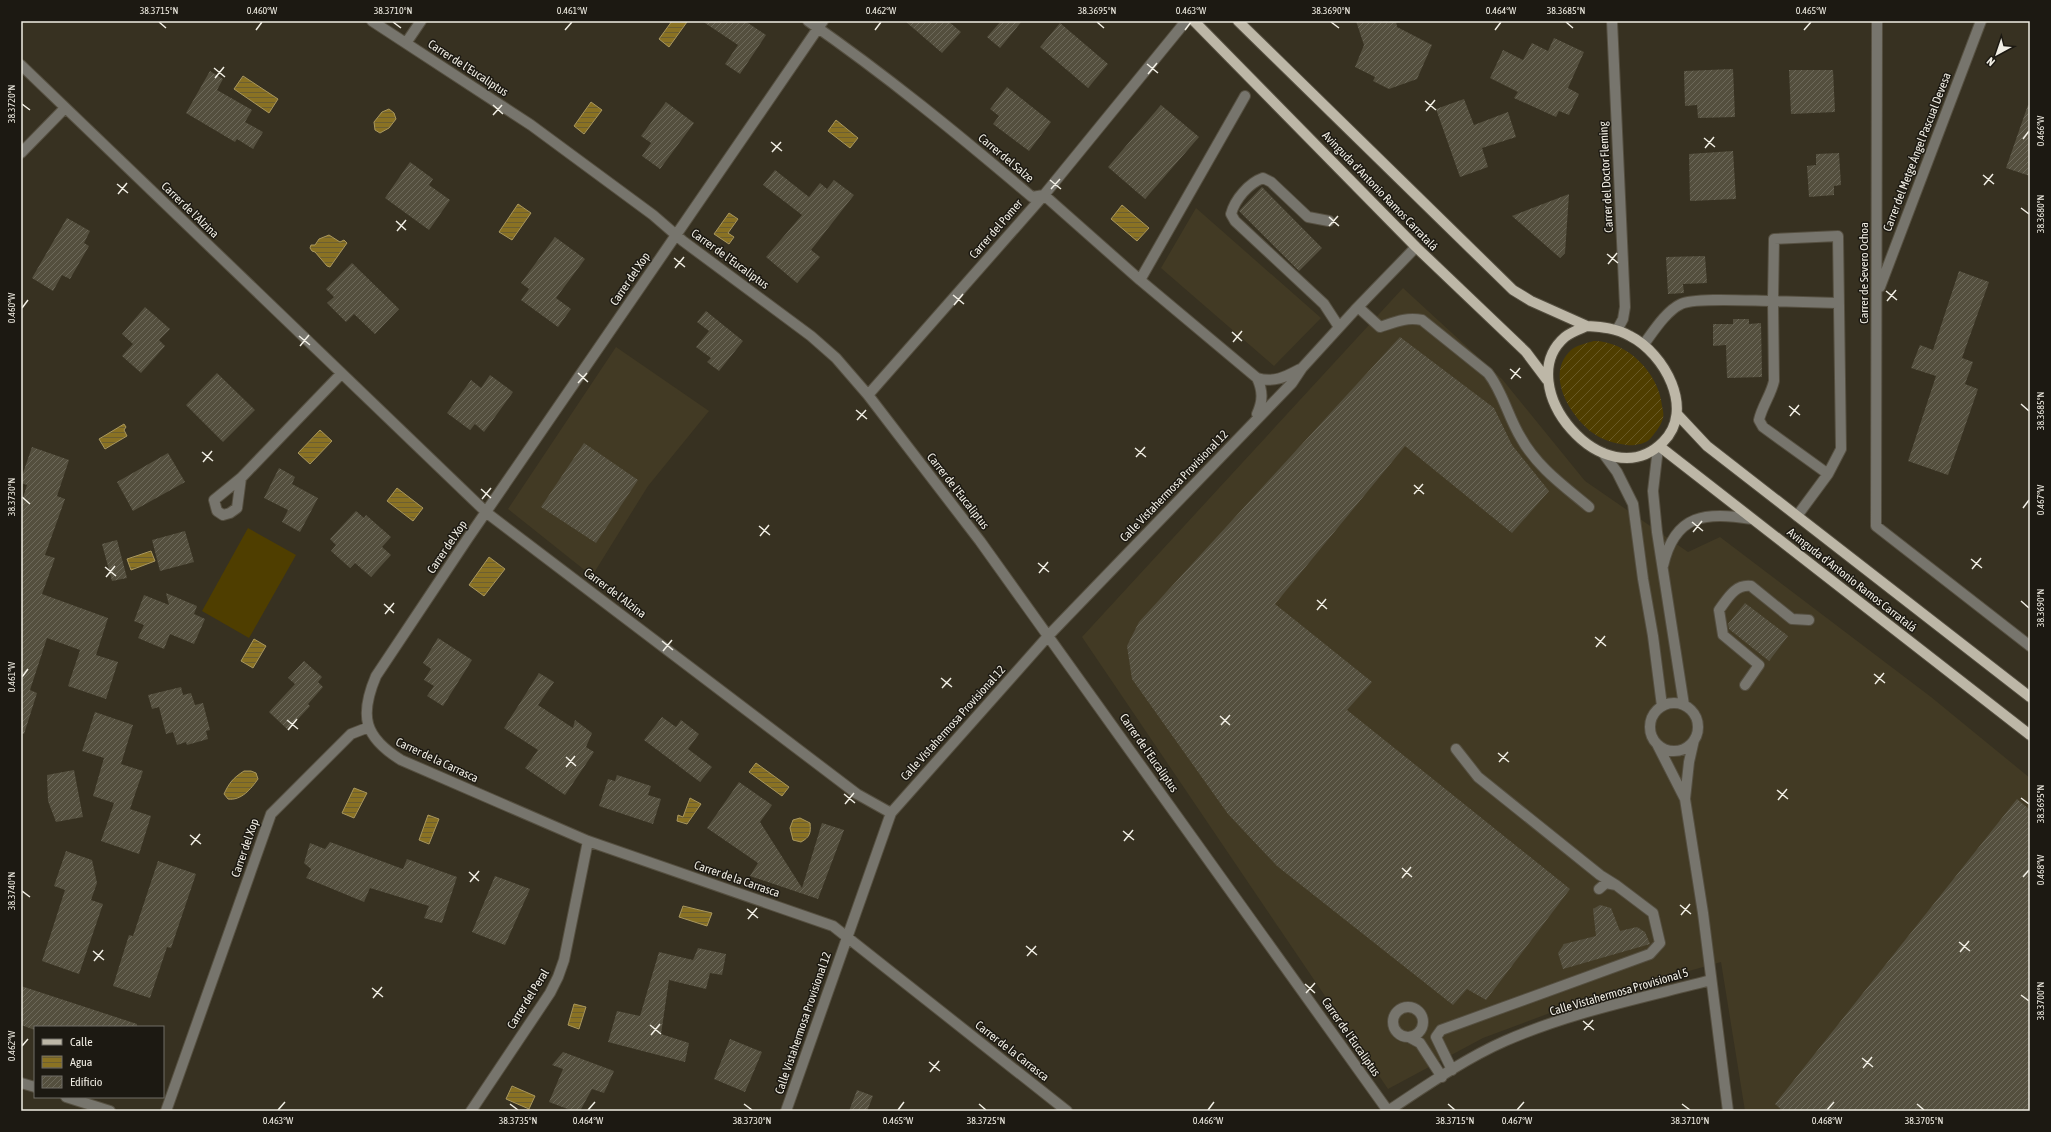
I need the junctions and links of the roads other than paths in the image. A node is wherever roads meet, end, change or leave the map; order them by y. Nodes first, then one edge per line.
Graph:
1 (372, 21) edge
2 (421, 21) edge
3 (808, 21) edge
4 (1186, 21) edge
5 (1194, 21) edge
6 (1238, 21) edge
7 (1612, 21) edge
8 (1877, 21) edge
9 (1981, 21) edge
10 (820, 24) edge
11 (406, 43) junction
12 (21, 65) edge
13 (1245, 96) dead end
14 (65, 108) junction
15 (21, 153) edge
16 (1044, 195) junction
17 (1329, 221) dead end
18 (676, 235) junction
19 (1416, 247) junction
20 (1140, 280) junction
21 (1877, 293) junction
22 (1773, 301) junction
23 (1837, 303) junction
24 (1358, 307) junction
25 (1587, 326) junction
26 (1339, 327) junction
27 (1618, 330) junction
28 (1644, 344) junction
29 (1302, 368) junction
30 (341, 374) junction
31 (1257, 378) junction
32 (1548, 380) junction
33 (868, 395) junction
34 (1677, 414) junction
35 (1253, 422) junction
36 (1658, 447) junction
37 (1603, 453) junction
38 (1828, 474) junction
39 (241, 478) dead end
40 (1589, 507) dead end
41 (487, 513) junction
42 (1796, 516) junction
43 (1752, 519) junction
44 (1662, 571) junction
45 (1809, 620) dead end
46 (1049, 635) junction
47 (2030, 646) edge
48 (1745, 685) dead end
49 (2030, 697) edge
50 (1684, 704) junction
51 (1662, 706) junction
52 (369, 727) junction
53 (2030, 735) edge
54 (1694, 740) junction
55 (1656, 743) junction
56 (1456, 749) dead end
57 (1686, 799) junction
58 (890, 813) junction
59 (588, 840) junction
60 (1616, 885) junction
61 (1599, 890) dead end
62 (847, 936) junction
63 (1711, 980) junction
64 (1409, 1037) dead end
65 (1452, 1070) junction
66 (1442, 1076) junction
67 (21, 1083) edge
68 (34, 1087) edge
69 (69, 1098) edge
70 (110, 1111) edge
71 (166, 1111) edge
72 (470, 1111) edge
73 (786, 1111) edge
74 (1067, 1111) edge
75 (1388, 1111) edge
76 (1728, 1111) edge

1 - 11 street, Carrer de l'Eucaliptus
2 - 11 street
3 - 10 street, Carrer del Salze
4 - 16 street, Carrer del Pomer
5 - 19 main road, Avinguda d'Antonio Ramos Carratalá
6 - 25 main road, Avinguda d'Antonio Ramos Carratalá
7 - 27 street, Carrer del Doctor Fleming
8 - 21 street, Carrer de Severo Ochoa
9 - 21 street, Carrer del Metge Ángel Pascual Devesa
10 - 16 street, Carrer del Salze
10 - 18 street, Carrer del Xop
11 - 18 street, Carrer de l'Eucaliptus
12 - 14 street, Carrer de l'Alzina
13 - 20 street
14 - 15 street
14 - 30 street, Carrer de l'Alzina
16 - 20 street
16 - 33 street, Carrer del Pomer
17 - 26 street
18 - 33 street, Carrer de l'Eucaliptus
18 - 41 street, Carrer del Xop
19 - 24 street, Calle Vistahermosa Provisional 12
19 - 32 main road, Avinguda d'Antonio Ramos Carratalá
20 - 31 street
21 - 47 street, Carrer de Severo Ochoa
22 - 23 street
22 - 23 street
22 - 28 street
22 - 38 street
23 - 38 street
24 - 26 street, Calle Vistahermosa Provisional 12
24 - 40 street
25 - 27 main road
25 - 32 main road
26 - 29 street, Calle Vistahermosa Provisional 12
27 - 28 main road
28 - 34 main road
29 - 31 street, Calle Vistahermosa Provisional 12
29 - 35 street, Calle Vistahermosa Provisional 12
30 - 39 street
30 - 41 street, Carrer de l'Alzina
31 - 35 street, Calle Vistahermosa Provisional 12
32 - 37 main road
33 - 46 street, Carrer de l'Eucaliptus
34 - 36 main road
34 - 42 main road, Avinguda d'Antonio Ramos Carratalá
35 - 46 street, Calle Vistahermosa Provisional 12
36 - 37 main road
36 - 43 main road, Avinguda d'Antonio Ramos Carratalá
36 - 44 street
37 - 51 street
38 - 42 street
41 - 52 street, Carrer del Xop
41 - 58 street, Carrer de l'Alzina
42 - 49 main road, Avinguda d'Antonio Ramos Carratalá
43 - 44 street
43 - 53 main road, Avinguda d'Antonio Ramos Carratalá
44 - 50 street
45 - 48 street
46 - 58 street, Calle Vistahermosa Provisional 12
46 - 75 street, Carrer de l'Eucaliptus
50 - 51 street
50 - 54 street
51 - 55 street
52 - 59 street, Carrer de la Carrasca
52 - 71 street, Carrer del Xop
54 - 55 street
54 - 57 street
55 - 57 street
56 - 60 street
57 - 63 street
58 - 62 street, Calle Vistahermosa Provisional 12
59 - 62 street, Carrer de la Carrasca
59 - 72 street, Carrer del Peral
60 - 61 street
60 - 65 street
62 - 73 street, Calle Vistahermosa Provisional 12
62 - 74 street, Carrer de la Carrasca
63 - 65 street, Calle Vistahermosa Provisional 5
63 - 76 street
64 - 66 street
65 - 66 street, Calle Vistahermosa Provisional 5
66 - 75 street, Calle Vistahermosa Provisional 5
67 - 68 street
69 - 70 street

